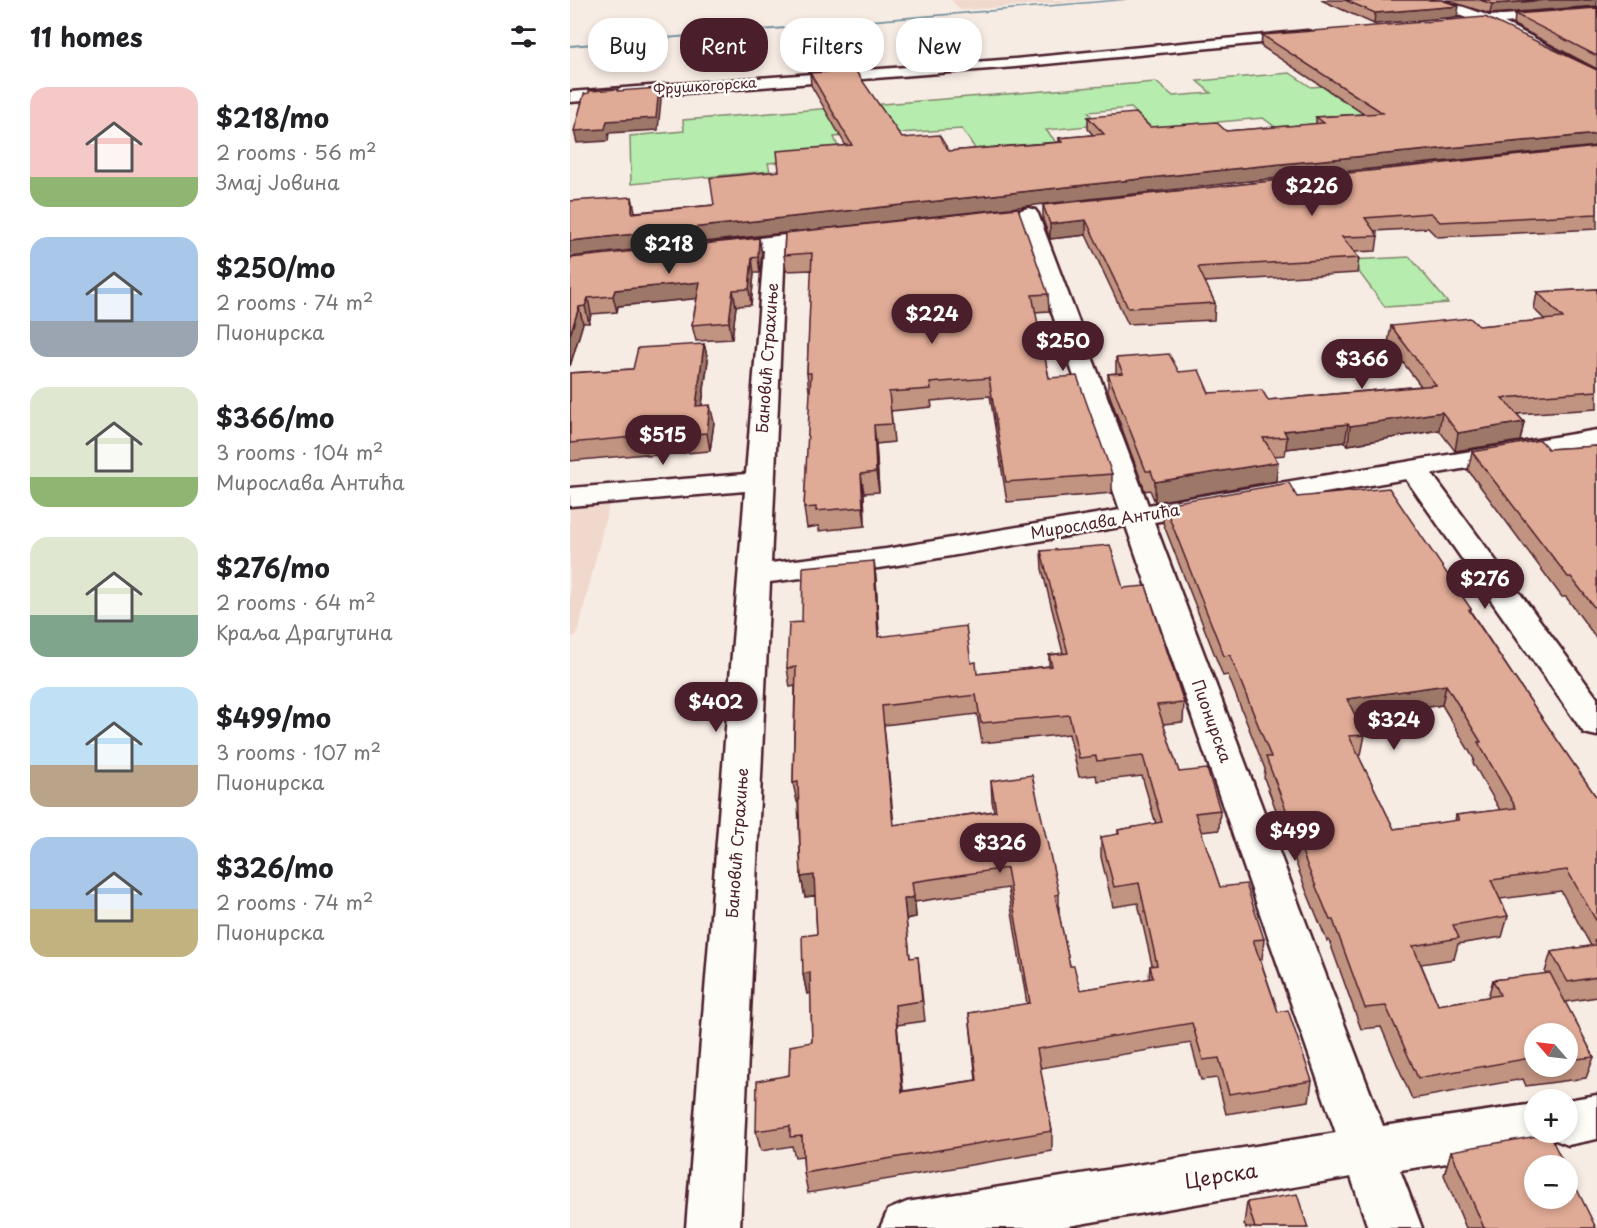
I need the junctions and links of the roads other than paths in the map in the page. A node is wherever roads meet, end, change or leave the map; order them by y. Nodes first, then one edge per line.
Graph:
1 (1431, 0) edge
2 (1597, 12) edge
3 (1485, 20) junction
4 (1439, 24) edge
5 (1322, 34) edge
6 (1597, 78) edge
7 (570, 97) edge
8 (1029, 214) dead end
9 (844, 235) edge
10 (775, 242) junction
11 (698, 251) edge
12 (1597, 438) edge
13 (1413, 468) junction
14 (760, 481) junction
15 (570, 497) edge
16 (1138, 516) junction
17 (754, 574) junction
18 (1597, 724) edge
19 (1597, 1117) edge
20 (1578, 1120) edge
21 (1524, 1128) edge
22 (1368, 1151) junction
23 (713, 1228) edge
24 (907, 1228) edge
25 (1395, 1228) edge

1 - 3 street
2 - 3 street
3 - 4 street
3 - 6 street
5 - 7 street, Фрушкогорска
8 - 16 street, Пионирска
9 - 10 street
10 - 11 street
10 - 14 street, Бановић Страхиње
12 - 13 street, Мирослава Антића
13 - 16 street, Мирослава Антића
13 - 18 street
14 - 15 street
14 - 17 street, Бановић Страхиње
16 - 17 street, Мирослава Антића
16 - 22 street, Пионирска
17 - 23 street, Бановић Страхиње
19 - 20 street
21 - 22 street, Церска
22 - 24 street, Церска
22 - 25 street, Пионирска

